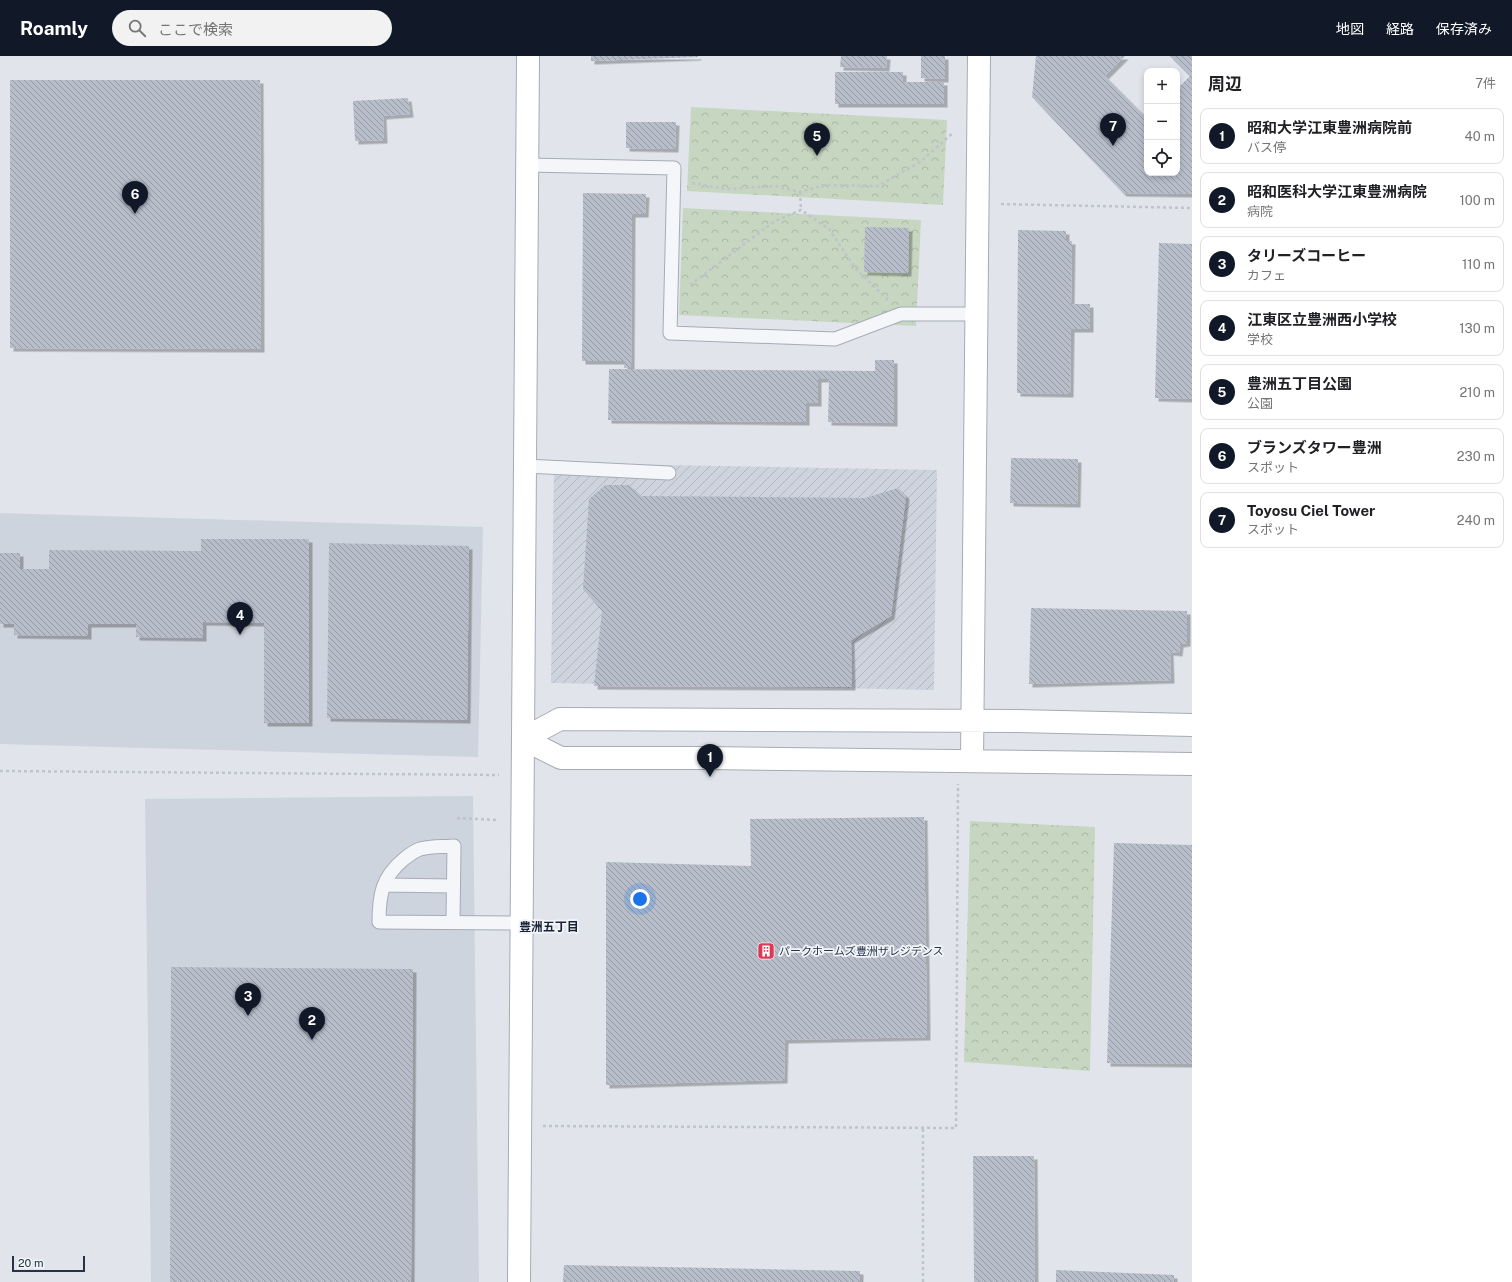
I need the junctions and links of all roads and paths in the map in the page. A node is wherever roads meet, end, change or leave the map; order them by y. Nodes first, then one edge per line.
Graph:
1 (528, 56) edge
2 (979, 56) edge
3 (954, 132) dead end
4 (527, 165) junction
5 (674, 179) junction
6 (800, 192) junction
7 (1000, 204) dead end
8 (1192, 208) edge
9 (800, 210) junction
10 (670, 300) junction
11 (901, 314) junction
12 (976, 314) junction
13 (525, 466) junction
14 (669, 473) dead end
15 (972, 721) junction
16 (1192, 725) edge
17 (523, 739) junction
18 (972, 761) junction
19 (1192, 764) edge
20 (0, 772) edge
21 (499, 775) dead end
22 (958, 779) dead end
23 (457, 818) dead end
24 (497, 820) dead end
25 (384, 885) junction
26 (453, 886) junction
27 (453, 922) junction
28 (522, 924) junction
29 (543, 1126) dead end
30 (924, 1128) junction
31 (519, 1282) edge
32 (923, 1282) edge

1 - 4 street
2 - 12 street
3 - 6 path
4 - 5 lane
4 - 13 street
5 - 6 path
5 - 10 lane
6 - 9 path
7 - 8 path
9 - 10 path
9 - 11 path
10 - 11 lane
11 - 12 lane
12 - 15 street
13 - 14 lane
13 - 17 street
15 - 16 street
15 - 17 street
15 - 18 street
17 - 18 street
17 - 28 street
18 - 19 street
20 - 21 path
22 - 30 path
23 - 24 path
25 - 26 lane
25 - 26 lane
25 - 27 lane
26 - 27 lane
27 - 28 lane
28 - 31 street
29 - 30 path
30 - 32 path

